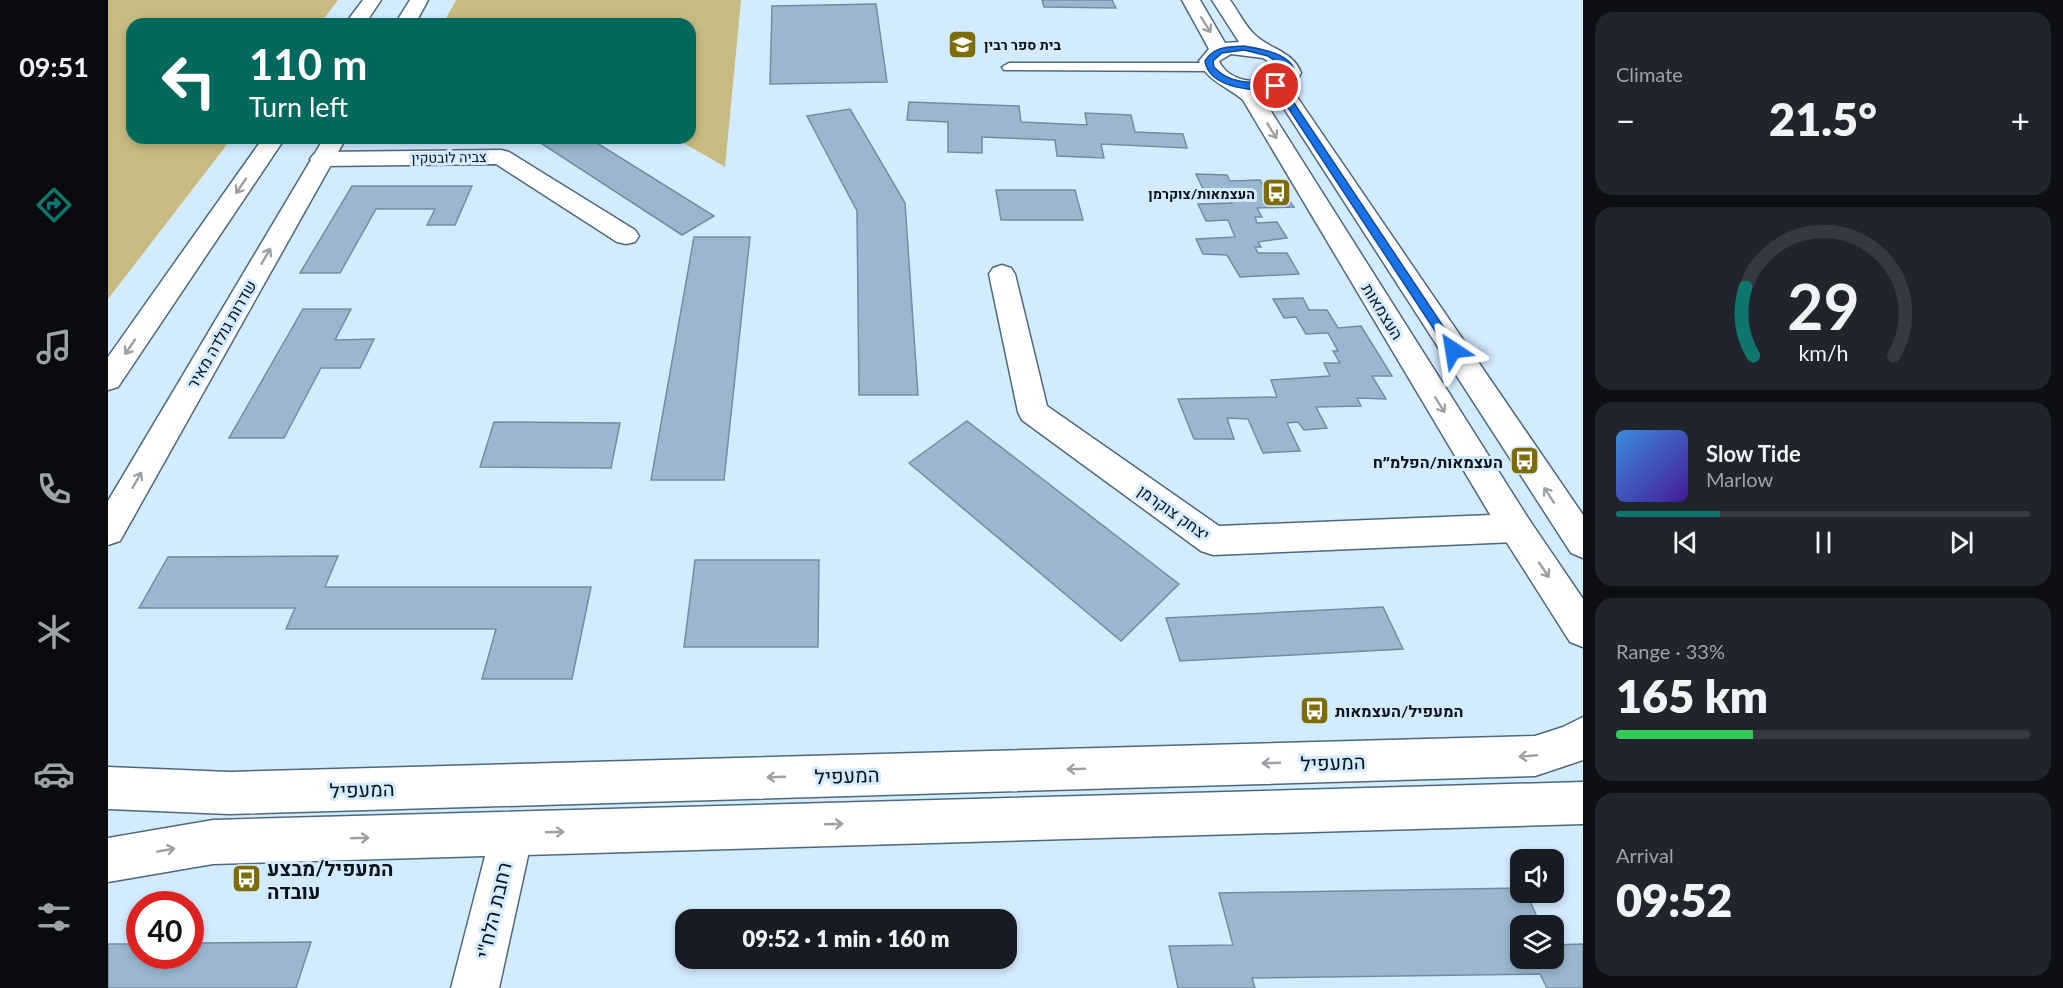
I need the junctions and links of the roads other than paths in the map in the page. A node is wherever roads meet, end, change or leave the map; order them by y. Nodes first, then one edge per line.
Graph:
1 (372, 0) edge
2 (419, 0) edge
3 (1191, 0) edge
4 (1221, 0) edge
5 (359, 18) edge
6 (408, 18) edge
7 (1263, 52) junction
8 (1215, 59) junction
9 (1009, 68) dead end
10 (1283, 83) junction
11 (1238, 85) junction
12 (270, 144) edge
13 (328, 148) edge
14 (626, 236) dead end
15 (1002, 274) dead end
16 (108, 379) edge
17 (1516, 528) junction
18 (108, 531) edge
19 (1583, 543) edge
20 (1583, 630) edge
21 (1583, 737) edge
22 (108, 788) edge
23 (1583, 803) edge
24 (512, 833) junction
25 (108, 860) edge
26 (475, 988) edge

1 - 5 street
2 - 6 street
3 -> 8 street
4 - 7 street
7 - 8 street
7 - 10 street
8 - 9 lane
8 - 11 street
10 - 11 street
19 -> 10 street
11 -> 17 street, העצמאות
12 -> 16 street
13 - 14 street, צביה לובטקין
18 -> 13 street, שדרות גולדה מאיר
15 - 17 street, יצחק צוקרמן
17 -> 20 street, העצמאות
21 -> 22 street, המעפיל
24 -> 23 street
25 -> 24 street
24 - 26 street, רחבת הלח"י

